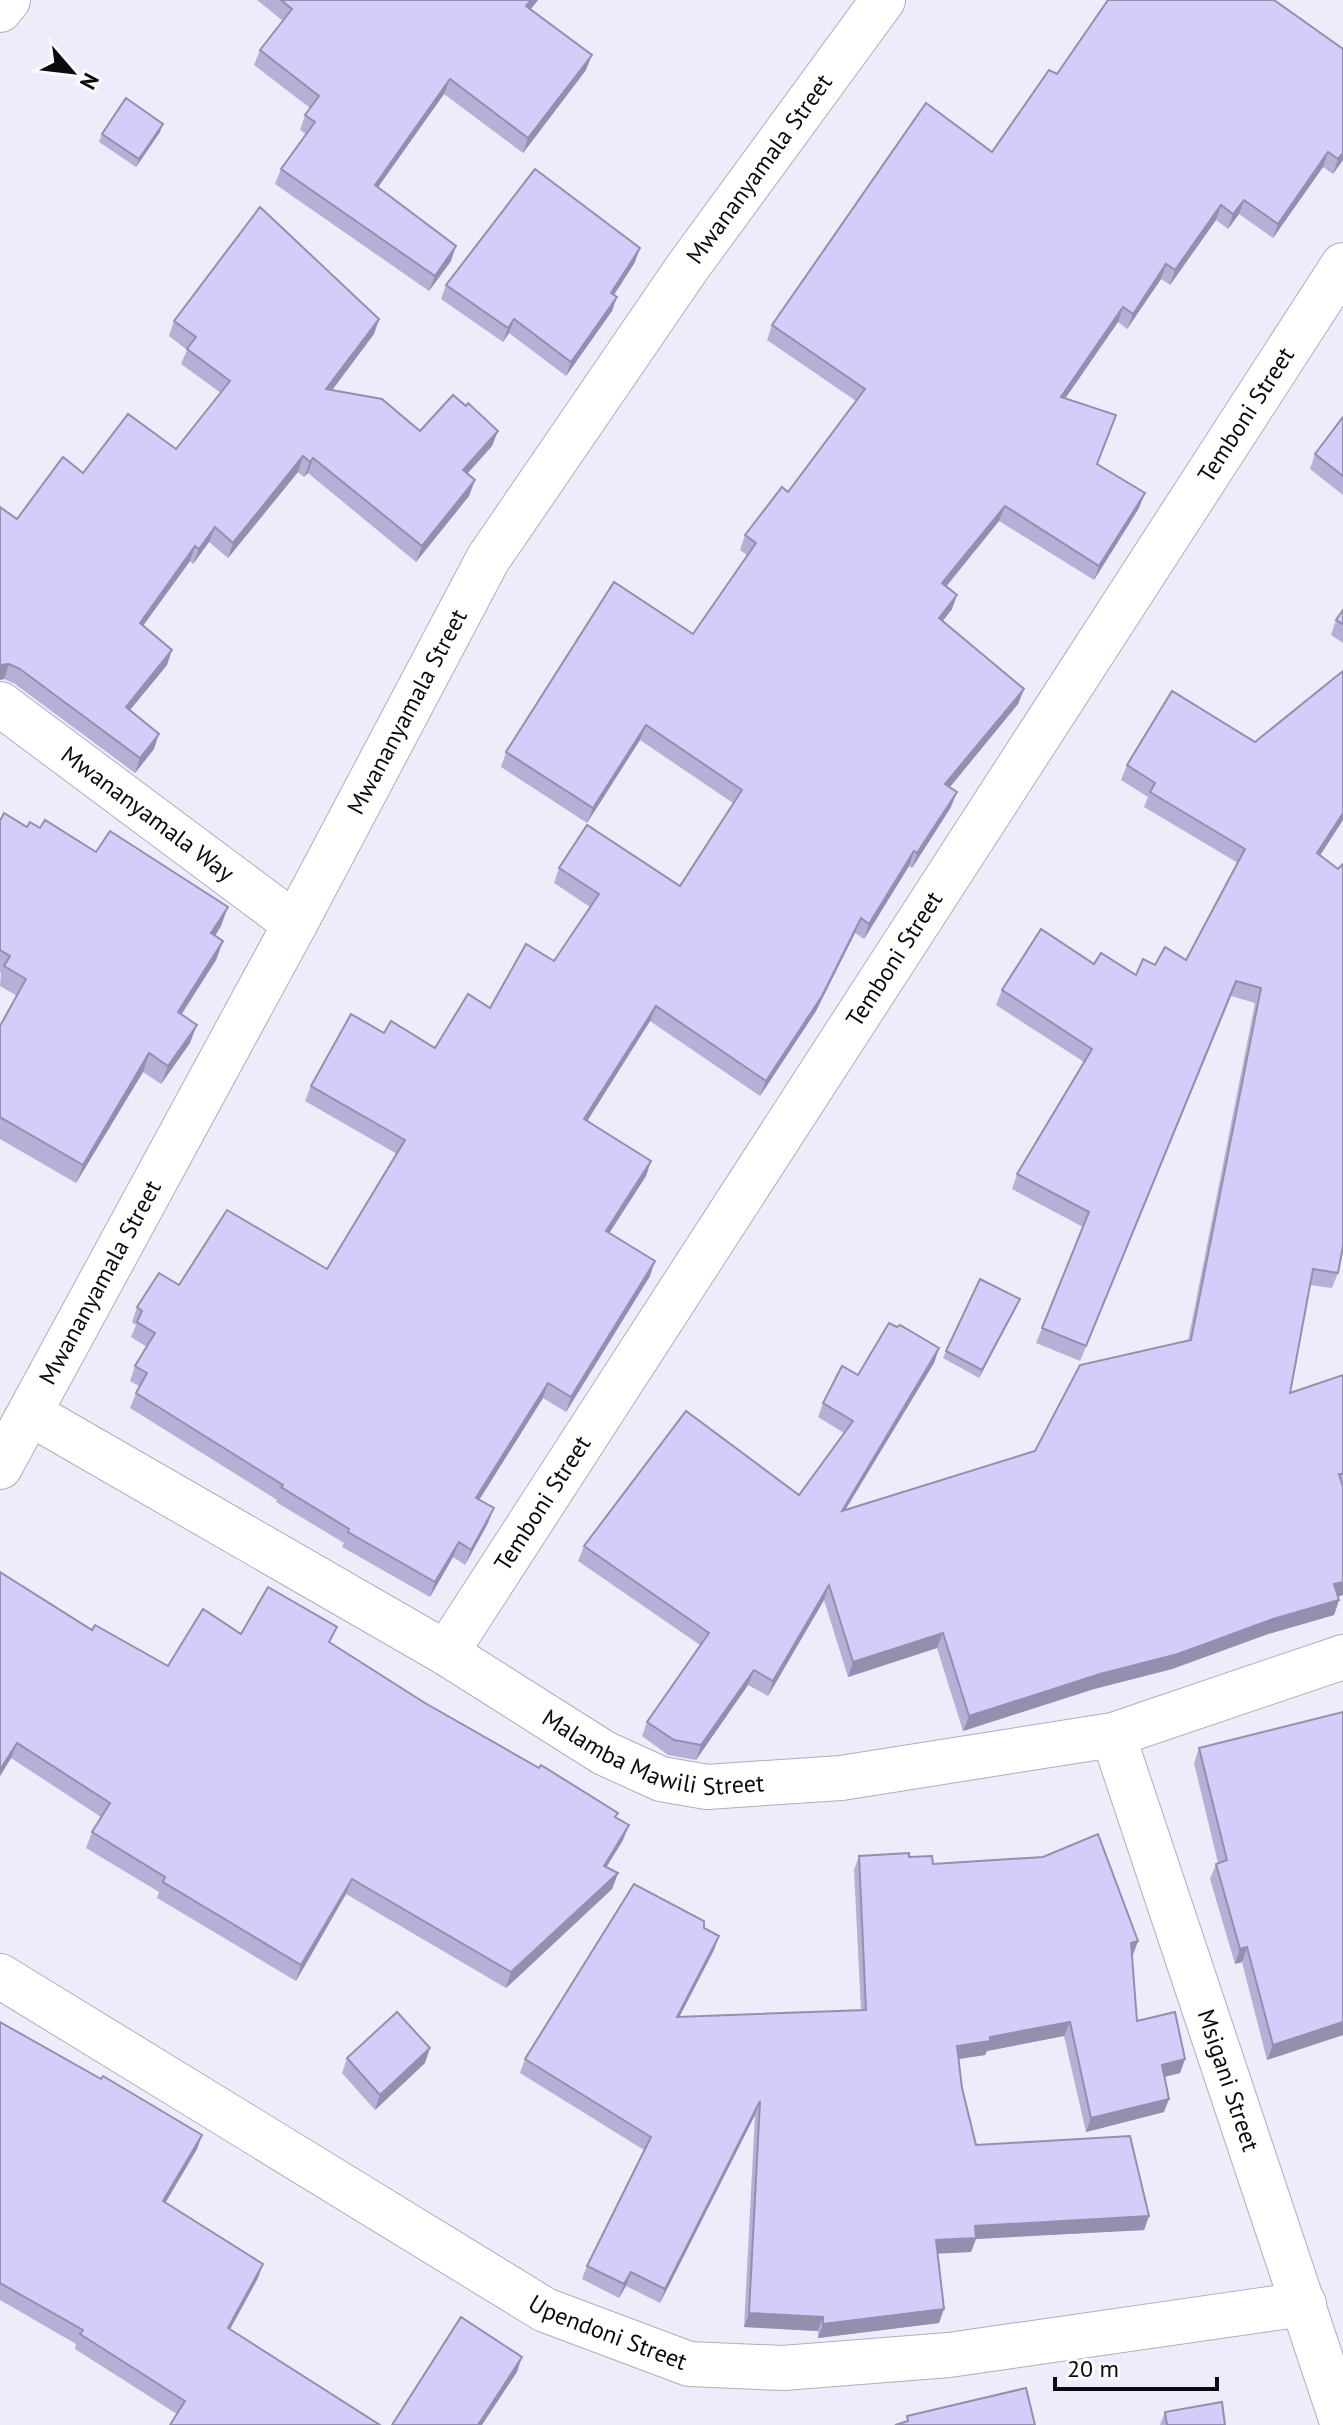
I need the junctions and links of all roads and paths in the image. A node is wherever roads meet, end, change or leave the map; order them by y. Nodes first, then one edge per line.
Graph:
1 (8, 0) edge
2 (883, 0) edge
3 (0, 10) edge
4 (1343, 265) edge
5 (0, 704) edge
6 (295, 924) junction
7 (31, 1414) junction
8 (0, 1467) edge
9 (446, 1653) junction
10 (1343, 1657) edge
11 (1113, 1735) junction
12 (0, 1976) edge
13 (1304, 2304) junction
14 (1343, 2425) edge

1 - 3 street
2 - 6 street, Mwananyamala Street
4 - 9 street, Temboni Street
5 - 6 street, Mwananyamala Way
6 - 7 street, Mwananyamala Street
7 - 8 street, Mwananyamala Street
7 - 9 street, Malamba Mawili Street
9 - 11 street, Malamba Mawili Street
10 - 11 street, Malamba Mawili Street
11 - 13 street, Msigani Street
12 - 13 street, Upendoni Street
13 - 14 street, Msigani Street

